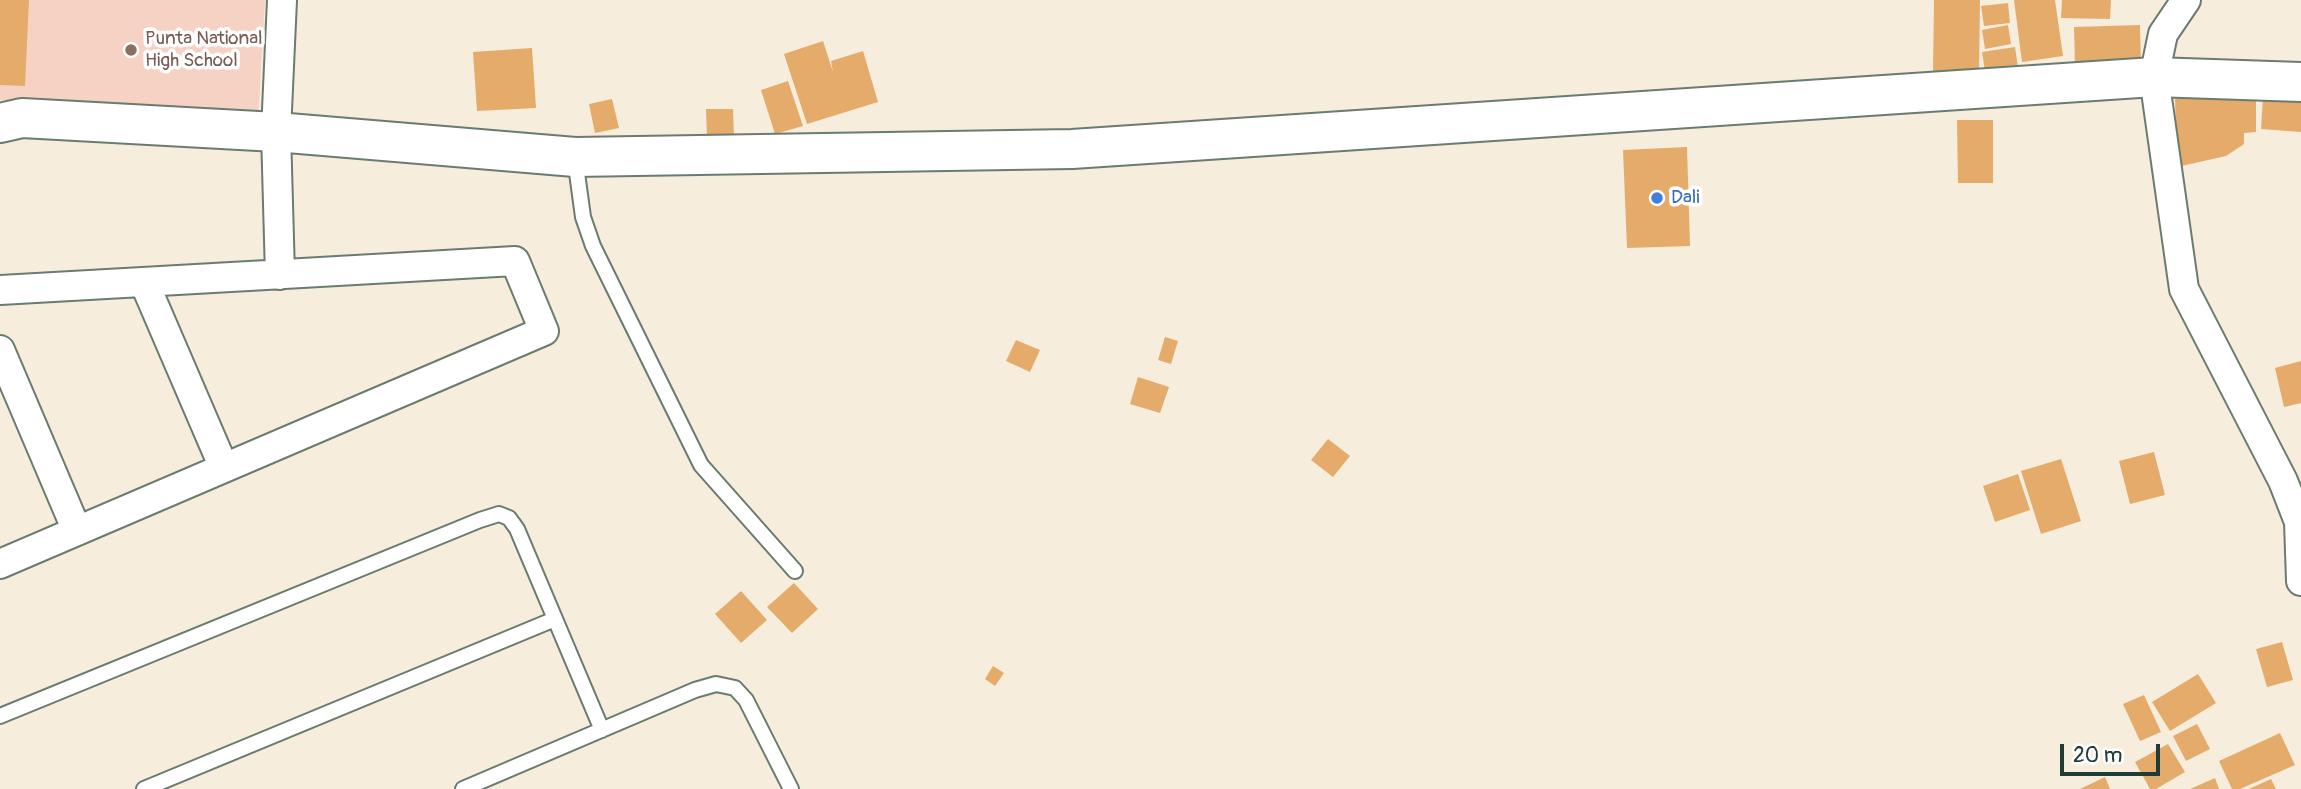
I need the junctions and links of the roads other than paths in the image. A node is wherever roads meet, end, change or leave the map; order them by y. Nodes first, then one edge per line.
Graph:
1 (282, 0) edge
2 (2186, 0) edge
3 (2154, 78) junction
4 (2301, 82) edge
5 (0, 123) edge
6 (276, 132) junction
7 (575, 157) junction
8 (280, 275) junction
9 (144, 282) junction
10 (0, 290) edge
11 (0, 350) edge
12 (223, 468) junction
13 (2297, 507) edge
14 (77, 531) junction
15 (0, 564) edge
16 (795, 571) dead end
17 (2301, 581) edge
18 (555, 619) junction
19 (0, 716) edge
20 (602, 730) junction
21 (786, 788) edge
22 (144, 789) edge
23 (463, 789) edge

1 - 6 street
2 - 3 street
3 - 4 street
3 - 7 street
3 - 13 street
5 - 6 street
6 - 7 street
6 - 8 street
7 - 16 lane
8 - 9 street
8 - 12 street
9 - 10 street
9 - 12 street
11 - 14 street
12 - 14 street
13 - 17 street
14 - 15 street
18 - 19 lane
18 - 20 lane
18 - 22 lane
20 - 21 lane
20 - 23 lane

